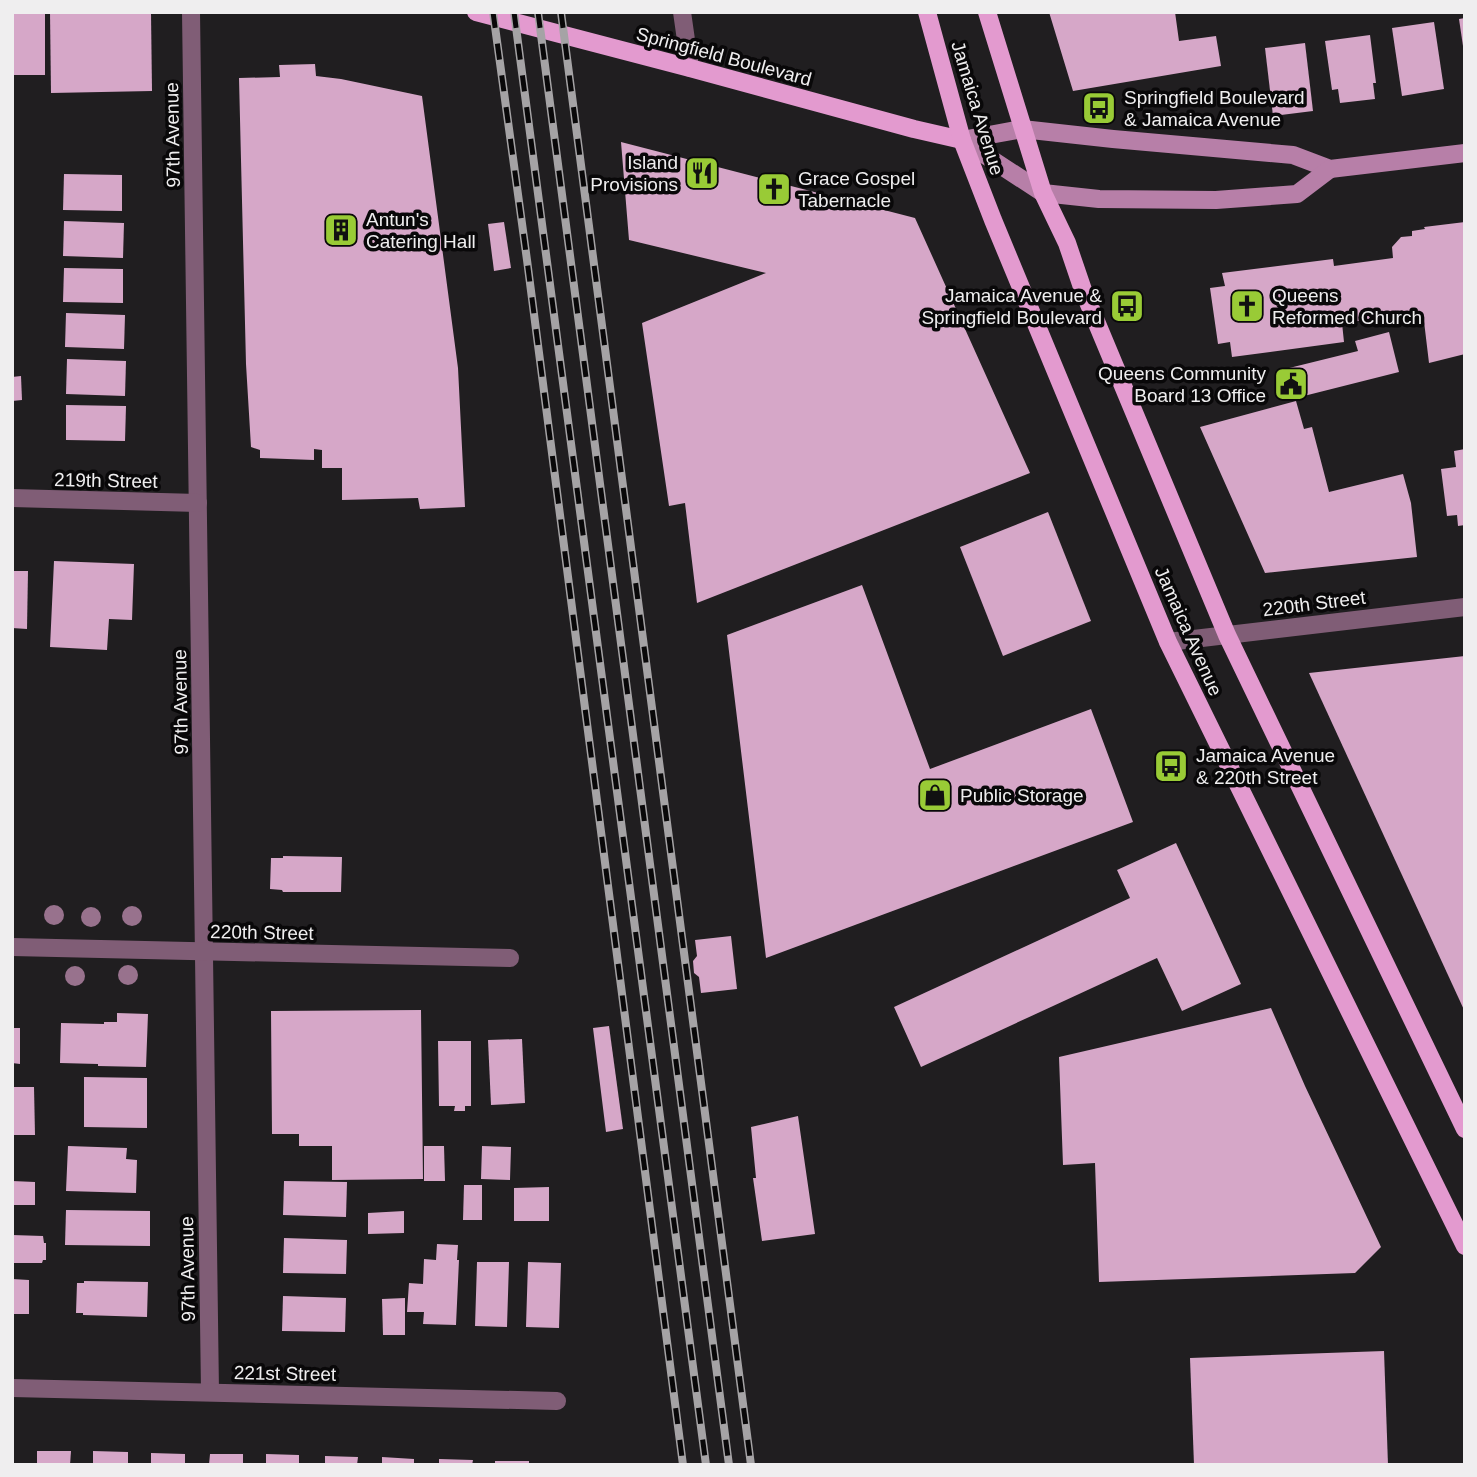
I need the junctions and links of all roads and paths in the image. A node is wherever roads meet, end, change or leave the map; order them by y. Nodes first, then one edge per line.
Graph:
1 (191, 12) edge
2 (476, 12) edge
3 (682, 12) edge
4 (927, 12) edge
5 (987, 12) edge
6 (690, 68) junction
7 (1022, 129) junction
8 (961, 140) junction
9 (1465, 153) edge
10 (1330, 169) junction
11 (1043, 193) junction
12 (12, 498) edge
13 (198, 503) junction
14 (1465, 607) edge
15 (1227, 635) junction
16 (1168, 642) junction
17 (12, 947) edge
18 (204, 951) junction
19 (510, 958) dead end
20 (1465, 1129) edge
21 (1465, 1246) edge
22 (12, 1388) edge
23 (210, 1392) junction
24 (557, 1401) dead end

1 - 13 street, 97th Avenue
2 - 6 main road, Springfield Boulevard
3 - 6 street
4 - 8 main road, Jamaica Avenue
5 - 7 main road, Jamaica Avenue
6 - 8 main road, Springfield Boulevard
7 - 8 main road, Springfield Boulevard
7 - 10 main road, Springfield Boulevard
7 - 11 main road, Jamaica Avenue
8 - 11 main road, Springfield Boulevard
8 - 16 main road, Jamaica Avenue
9 - 10 main road, Springfield Boulevard
10 - 11 main road, Springfield Boulevard
11 - 15 main road, Jamaica Avenue
12 - 13 street, 219th Street
13 - 18 street, 97th Avenue
14 - 15 street, 220th Street
15 - 16 street, 220th Street
15 - 20 main road, Jamaica Avenue
16 - 21 main road, Jamaica Avenue
17 - 18 street, 220th Street
18 - 19 street, 220th Street
18 - 23 street, 97th Avenue
22 - 23 street, 221st Street
23 - 24 street, 221st Street

